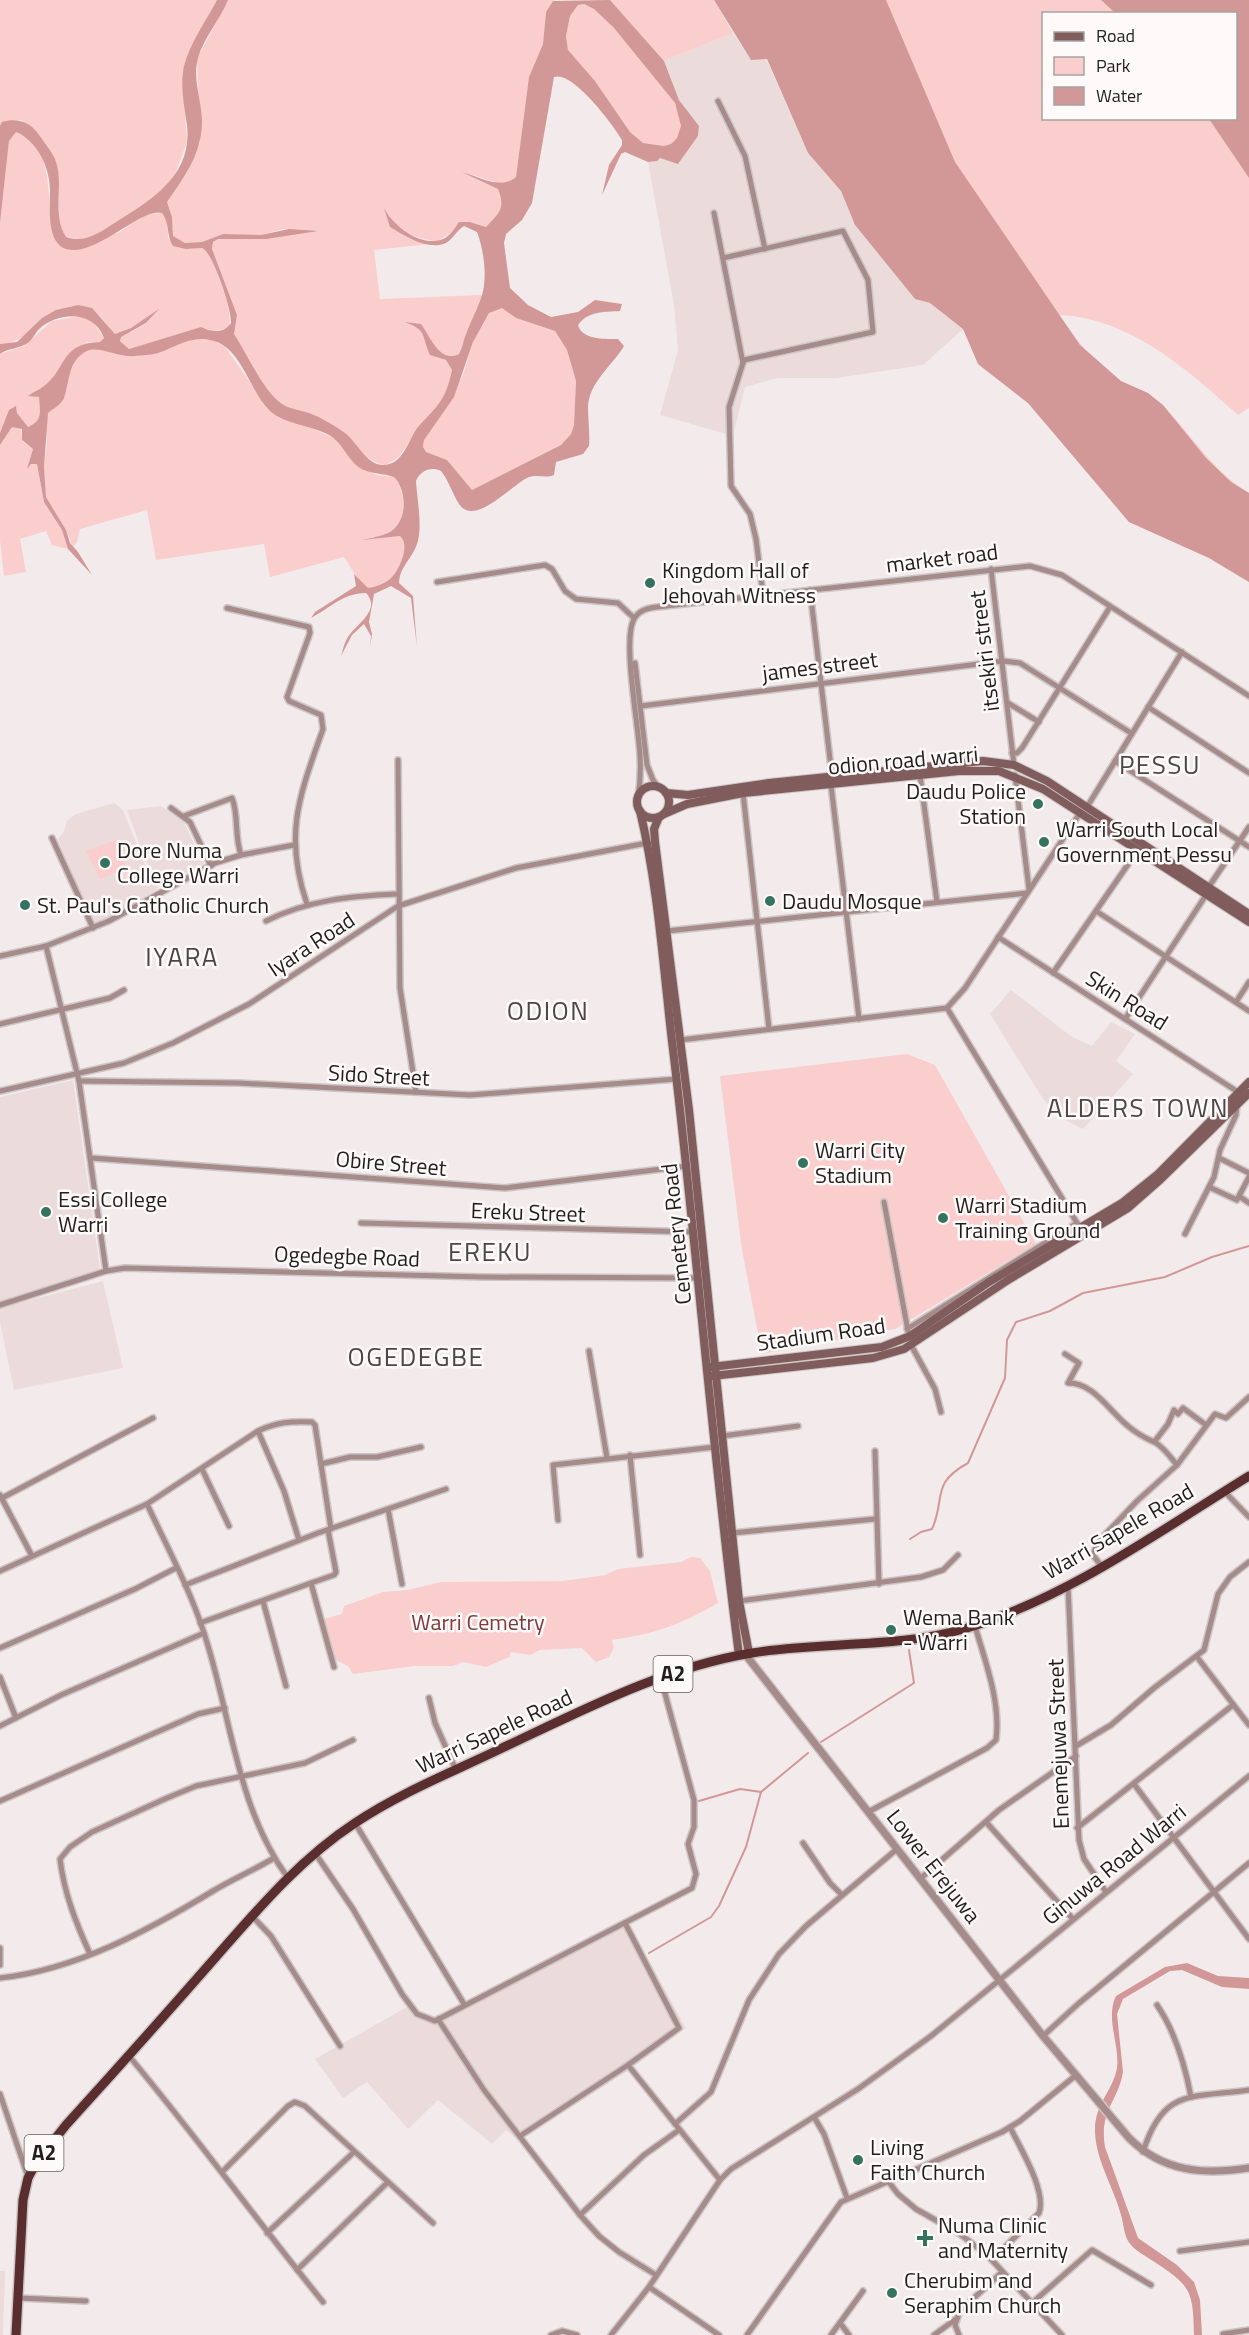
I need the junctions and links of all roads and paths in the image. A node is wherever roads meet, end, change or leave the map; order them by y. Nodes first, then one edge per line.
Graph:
1 (718, 101) dead end
2 (714, 213) dead end
3 (765, 249) junction
4 (723, 258) junction
5 (744, 362) junction
6 (991, 568) junction
7 (437, 582) dead end
8 (810, 590) junction
9 (763, 594) junction
10 (1110, 607) junction
11 (227, 608) dead end
12 (634, 618) junction
13 (631, 644) junction
14 (1182, 652) junction
15 (1003, 661) junction
16 (821, 682) junction
17 (1062, 687) junction
18 (1249, 696) edge
19 (1008, 703) junction
20 (641, 706) junction
21 (1148, 707) junction
22 (1039, 722) junction
23 (1131, 733) junction
24 (1012, 753) junction
25 (398, 760) dead end
26 (1115, 760) junction
27 (1014, 765) junction
28 (1249, 773) edge
29 (920, 775) junction
30 (1015, 775) junction
31 (832, 780) junction
32 (659, 788) junction
33 (742, 793) junction
34 (666, 794) junction
35 (638, 798) junction
36 (1087, 807) junction
37 (171, 808) dead end
38 (640, 811) junction
39 (1080, 813) junction
40 (662, 815) junction
41 (184, 816) junction
42 (1249, 827) edge
43 (52, 838) dead end
44 (1240, 841) junction
45 (647, 843) junction
46 (294, 845) junction
47 (1249, 847) edge
48 (1138, 850) junction
49 (241, 855) junction
50 (210, 866) junction
51 (1028, 891) junction
52 (1207, 891) junction
53 (397, 894) junction
54 (937, 902) junction
55 (307, 904) junction
56 (398, 906) junction
57 (848, 911) junction
58 (1096, 911) junction
59 (1249, 914) edge
60 (757, 920) junction
61 (266, 921) dead end
62 (1249, 922) edge
63 (93, 928) junction
64 (667, 931) junction
65 (998, 937) junction
66 (46, 946) junction
67 (0, 956) edge
68 (1164, 956) junction
69 (1053, 973) junction
70 (1249, 982) edge
71 (124, 990) dead end
72 (1236, 1002) junction
73 (946, 1008) junction
74 (60, 1011) junction
75 (1249, 1011) edge
76 (859, 1019) junction
77 (1125, 1019) junction
78 (0, 1024) edge
79 (769, 1029) junction
80 (680, 1040) junction
81 (75, 1073) junction
82 (677, 1079) junction
83 (79, 1081) junction
84 (1249, 1082) edge
85 (0, 1091) edge
86 (416, 1092) junction
87 (1238, 1092) junction
88 (1249, 1093) edge
89 (1237, 1105) junction
90 (91, 1158) junction
91 (1219, 1158) junction
92 (687, 1166) junction
93 (1249, 1175) edge
94 (1209, 1187) junction
95 (1239, 1196) junction
96 (884, 1202) dead end
97 (1249, 1203) edge
98 (361, 1223) dead end
99 (1079, 1226) junction
100 (694, 1232) junction
101 (1185, 1234) dead end
102 (106, 1271) junction
103 (698, 1278) junction
104 (0, 1305) edge
105 (909, 1332) junction
106 (911, 1345) junction
107 (589, 1351) dead end
108 (1065, 1354) dead end
109 (715, 1366) junction
110 (705, 1367) junction
111 (716, 1375) junction
112 (706, 1376) junction
113 (1249, 1397) edge
114 (941, 1412) dead end
115 (153, 1418) dead end
116 (1206, 1425) junction
117 (798, 1426) dead end
118 (258, 1431) junction
119 (722, 1436) junction
120 (1155, 1441) junction
121 (421, 1447) dead end
122 (714, 1447) junction
123 (875, 1451) dead end
124 (630, 1455) junction
125 (607, 1458) junction
126 (321, 1464) junction
127 (1178, 1465) junction
128 (202, 1468) junction
129 (1249, 1476) edge
130 (446, 1489) dead end
131 (1224, 1491) junction
132 (1, 1496) edge
133 (147, 1504) junction
134 (388, 1509) junction
135 (1249, 1517) edge
136 (875, 1519) junction
137 (558, 1520) dead end
138 (229, 1526) dead end
139 (329, 1529) junction
140 (732, 1533) junction
141 (299, 1540) junction
142 (640, 1555) dead end
143 (958, 1555) dead end
144 (32, 1556) junction
145 (1249, 1562) edge
146 (1102, 1567) junction
147 (176, 1568) junction
148 (0, 1571) edge
149 (311, 1583) junction
150 (402, 1584) dead end
151 (879, 1584) junction
152 (185, 1585) junction
153 (1068, 1586) junction
154 (263, 1601) junction
155 (739, 1601) junction
156 (200, 1623) junction
157 (975, 1626) junction
158 (204, 1633) junction
159 (0, 1648) edge
160 (744, 1654) junction
161 (1197, 1657) junction
162 (334, 1667) dead end
163 (0, 1677) edge
164 (661, 1679) junction
165 (286, 1686) dead end
166 (429, 1698) dead end
167 (1233, 1705) junction
168 (225, 1708) junction
169 (16, 1718) junction
170 (1249, 1725) edge
171 (0, 1726) edge
172 (353, 1740) dead end
173 (1076, 1746) junction
174 (1076, 1756) junction
175 (456, 1770) junction
176 (242, 1776) junction
177 (1249, 1776) edge
178 (1134, 1784) junction
179 (0, 1801) edge
180 (868, 1812) junction
181 (986, 1822) junction
182 (355, 1823) junction
183 (1077, 1828) junction
184 (1174, 1837) junction
185 (803, 1843) dead end
186 (897, 1849) junction
187 (315, 1853) junction
188 (274, 1858) junction
189 (1249, 1863) edge
190 (288, 1878) junction
191 (921, 1878) junction
192 (1215, 1891) junction
193 (1106, 1892) junction
194 (842, 1895) junction
195 (252, 1916) junction
196 (1073, 1919) junction
197 (625, 1923) junction
198 (1249, 1939) edge
199 (0, 1948) edge
200 (90, 1954) junction
201 (0, 1965) edge
202 (0, 1978) edge
203 (1001, 1978) junction
204 (464, 2004) junction
205 (1157, 2005) dead end
206 (438, 2019) junction
207 (1043, 2036) junction
208 (340, 2046) dead end
209 (129, 2056) junction
210 (628, 2065) junction
211 (1075, 2076) junction
212 (1249, 2090) edge
213 (0, 2094) edge
214 (1191, 2097) junction
215 (814, 2117) junction
216 (675, 2124) junction
217 (1010, 2127) junction
218 (679, 2130) junction
219 (520, 2136) junction
220 (354, 2152) junction
221 (1143, 2152) junction
222 (1249, 2168) edge
223 (223, 2171) junction
224 (28, 2178) junction
225 (720, 2180) junction
226 (888, 2181) junction
227 (388, 2182) junction
228 (847, 2198) junction
229 (580, 2215) junction
230 (433, 2223) dead end
231 (267, 2233) junction
232 (1249, 2241) edge
233 (1180, 2251) dead end
234 (992, 2260) junction
235 (297, 2270) junction
236 (1002, 2272) junction
237 (656, 2275) junction
238 (1151, 2285) dead end
239 (649, 2287) junction
240 (863, 2291) dead end
241 (19, 2298) junction
242 (86, 2301) dead end
243 (323, 2302) dead end
244 (1032, 2303) junction
245 (956, 2319) junction
246 (840, 2323) junction
247 (1249, 2330) edge
248 (1222, 2334) edge
249 (16, 2335) edge
250 (551, 2335) edge
251 (577, 2335) edge
252 (611, 2335) edge
253 (719, 2335) edge
254 (747, 2335) edge
255 (831, 2335) edge
256 (849, 2335) edge
257 (934, 2335) edge
258 (959, 2335) edge
259 (1062, 2335) edge

1 - 3 street
2 - 4 street
3 - 4 street
3 - 5 street
4 - 5 street
5 - 9 street
6 - 8 street, market road
6 - 10 street, market road
6 - 15 street, itsekiri street
7 - 12 street
8 - 9 street, market road
8 - 16 street
9 - 12 street, market road
10 - 14 street, market road
10 - 17 street
11 - 46 street
12 - 13 street
13 - 20 street
13 - 35 street
14 - 18 street, market road
14 - 21 street
15 - 16 street, james street
15 - 17 street
15 - 19 street, itsekiri street
16 - 20 street, james street
16 - 31 street
17 - 22 street
17 - 23 street
19 - 22 street
19 - 24 street, itsekiri street
20 - 32 street
21 - 23 street
21 - 28 street
22 - 24 street
23 - 26 street
24 - 27 street, itsekiri street
25 - 53 street
26 - 36 street
26 - 44 street
27 - 31 main road, odion road warri
27 - 36 main road, odion road warri
29 - 30 main road, odion road warri
29 - 31 main road, odion road warri
29 - 54 street
30 - 39 main road, odion road warri
30 - 51 street
31 - 33 main road, odion road warri
31 - 34 main road, odion road warri
31 - 57 street
32 - 34 main road
32 - 35 main road
33 - 40 main road, odion road warri
33 - 60 street
34 - 40 main road
35 - 38 main road
36 - 52 main road, odion road warri
37 - 41 street
38 - 40 main road
38 - 45 main road, Cemetery Road
39 - 48 main road, odion road warri
39 - 51 street
40 - 64 main road, Cemetery Road
41 - 49 street
41 - 50 street
42 - 44 street
43 - 63 street
44 - 47 street
44 - 52 street
45 - 56 street, Iyara Road
45 - 82 main road, Cemetery Road
46 - 49 street
46 - 55 street
48 - 52 main road, odion road warri
48 - 58 street
49 - 50 street
50 - 63 street
51 - 54 street
51 - 65 street
52 - 59 main road, odion road warri
52 - 62 main road, odion road warri
52 - 68 street
53 - 55 street
53 - 56 street
54 - 57 street
55 - 61 street
56 - 81 street, Iyara Road
56 - 86 street
57 - 60 street
57 - 76 street
58 - 68 street
58 - 69 street
60 - 64 street
60 - 79 street
63 - 66 street
64 - 80 main road, Cemetery Road
65 - 69 street, Skin Road
65 - 73 street
66 - 67 street
66 - 74 street
68 - 72 street
68 - 77 street
69 - 77 street, Skin Road
70 - 72 street
71 - 74 street
72 - 75 street
73 - 76 street
73 - 99 street
74 - 78 street
74 - 81 street
76 - 79 street
77 - 87 street, Skin Road
79 - 80 street
80 - 109 main road, Cemetery Road
81 - 83 street
81 - 85 street, Iyara Road
82 - 86 street, Sido Street
82 - 92 main road, Cemetery Road
83 - 86 street, Sido Street
83 - 90 street
84 - 87 main road, Stadium Road
87 - 99 main road, Stadium Road
88 - 89 main road, Stadium Road
89 - 91 street
89 - 106 main road, Stadium Road
90 - 92 street, Obire Street
90 - 102 street
91 - 93 street
91 - 94 street
92 - 100 main road, Cemetery Road
93 - 95 street
94 - 95 street
94 - 101 street
95 - 97 street
96 - 105 street
98 - 100 street, Ereku Street
99 - 105 main road, Stadium Road
100 - 103 main road, Cemetery Road
102 - 103 street, Ogedegbe Road
102 - 104 street, Ogedegbe Road
103 - 110 main road, Cemetery Road
105 - 109 main road, Stadium Road
106 - 111 main road, Stadium Road
106 - 114 street
107 - 125 street
108 - 120 street
109 - 110 main road, Stadium Road
109 - 111 main road, Cemetery Road
110 - 112 main road, Cemetery Road
111 - 112 main road, Stadium Road
111 - 119 main road, Cemetery Road
112 - 122 main road, Cemetery Road
113 - 116 street
115 - 132 street
116 - 120 street
116 - 127 street
117 - 119 street
118 - 126 street
118 - 128 street
118 - 141 street
119 - 140 main road, Cemetery Road
120 - 127 street
121 - 126 street
122 - 124 street
122 - 160 main road, Cemetery Road
123 - 136 street
124 - 125 street
124 - 142 street
125 - 137 street
126 - 139 street
127 - 146 street
128 - 133 street
128 - 138 street
129 - 131 highway, Warri Sapele Road / A2
130 - 134 street
131 - 135 street
131 - 146 highway, Warri Sapele Road / A2
132 - 144 street
133 - 144 street
133 - 147 street
134 - 139 street
134 - 150 street
136 - 140 street
136 - 151 street
139 - 141 street
139 - 149 street
140 - 155 main road, Cemetery Road
141 - 152 street
143 - 151 street
144 - 148 street
145 - 161 street
146 - 153 highway, Warri Sapele Road / A2
147 - 152 street
147 - 159 street
149 - 154 street
149 - 162 street
151 - 155 street
152 - 156 street
153 - 157 highway, Warri Sapele Road / A2
153 - 173 street, Enemejuwa Street
154 - 156 street
154 - 165 street
155 - 160 main road, Cemetery Road
156 - 158 street
157 - 160 highway, Warri Sapele Road / A2
157 - 180 street
158 - 168 street
158 - 169 street
160 - 164 highway, Warri Sapele Road / A2
160 - 180 street, Lower Erejuwa
161 - 167 street
161 - 173 street
163 - 169 street
164 - 175 highway, Warri Sapele Road / A2
164 - 197 street
166 - 175 street
167 - 170 street
167 - 178 street
168 - 176 street
168 - 179 street
169 - 171 street
172 - 176 street
173 - 174 street, Enemejuwa Street
174 - 181 street
174 - 183 street, Enemejuwa Street
175 - 182 highway, Warri Sapele Road / A2
176 - 188 street
176 - 200 street
177 - 184 street, Ginuwa Road Warri
178 - 183 street
178 - 184 street
180 - 186 street, Lower Erejuwa
181 - 191 street
181 - 196 street
182 - 187 highway, Warri Sapele Road / A2
182 - 204 street
183 - 193 street, Enemejuwa Street
184 - 192 street
184 - 193 street, Ginuwa Road Warri
185 - 194 street
186 - 191 street, Lower Erejuwa
186 - 194 street
187 - 190 highway, Warri Sapele Road / A2
187 - 206 street
188 - 190 street
188 - 200 street
189 - 192 street
190 - 195 highway, Warri Sapele Road / A2
191 - 203 street, Lower Erejuwa
192 - 198 street
192 - 207 street
193 - 196 street, Ginuwa Road Warri
194 - 216 street
195 - 208 street
195 - 209 highway, Warri Sapele Road / A2
196 - 203 street, Ginuwa Road Warri
197 - 204 street
197 - 210 street
199 - 201 street
200 - 202 street
203 - 207 street, Lower Erejuwa
203 - 215 street, Ginuwa Road Warri
204 - 206 street
205 - 214 street
206 - 219 street
207 - 211 street, Lower Erejuwa
209 - 223 street
209 - 224 highway, Warri Sapele Road / A2
210 - 216 street
210 - 219 street
211 - 217 street
211 - 221 street, Lower Erejuwa
212 - 214 street
213 - 224 street
214 - 221 street
215 - 225 street, Ginuwa Road Warri
215 - 228 street
216 - 218 street
217 - 226 street
217 - 234 street
218 - 225 street
218 - 229 street
219 - 229 street
220 - 223 street
220 - 227 street
220 - 231 street
221 - 222 street
223 - 231 street
224 - 241 highway, Warri Sapele Road / A2
225 - 237 street, Ginuwa Road Warri
226 - 228 street
226 - 234 street
227 - 230 street
227 - 235 street
228 - 254 street
229 - 237 street
231 - 235 street
232 - 233 street
234 - 236 street
235 - 243 street
236 - 244 street
236 - 245 street
237 - 239 street, Ginuwa Road Warri
238 - 244 street
239 - 252 street, Ginuwa Road Warri
239 - 253 street
240 - 246 street
241 - 242 street
241 - 249 highway, Warri Sapele Road / A2
244 - 259 street
245 - 257 street
245 - 258 street
246 - 255 street
246 - 256 street
247 - 248 street
250 - 251 street

